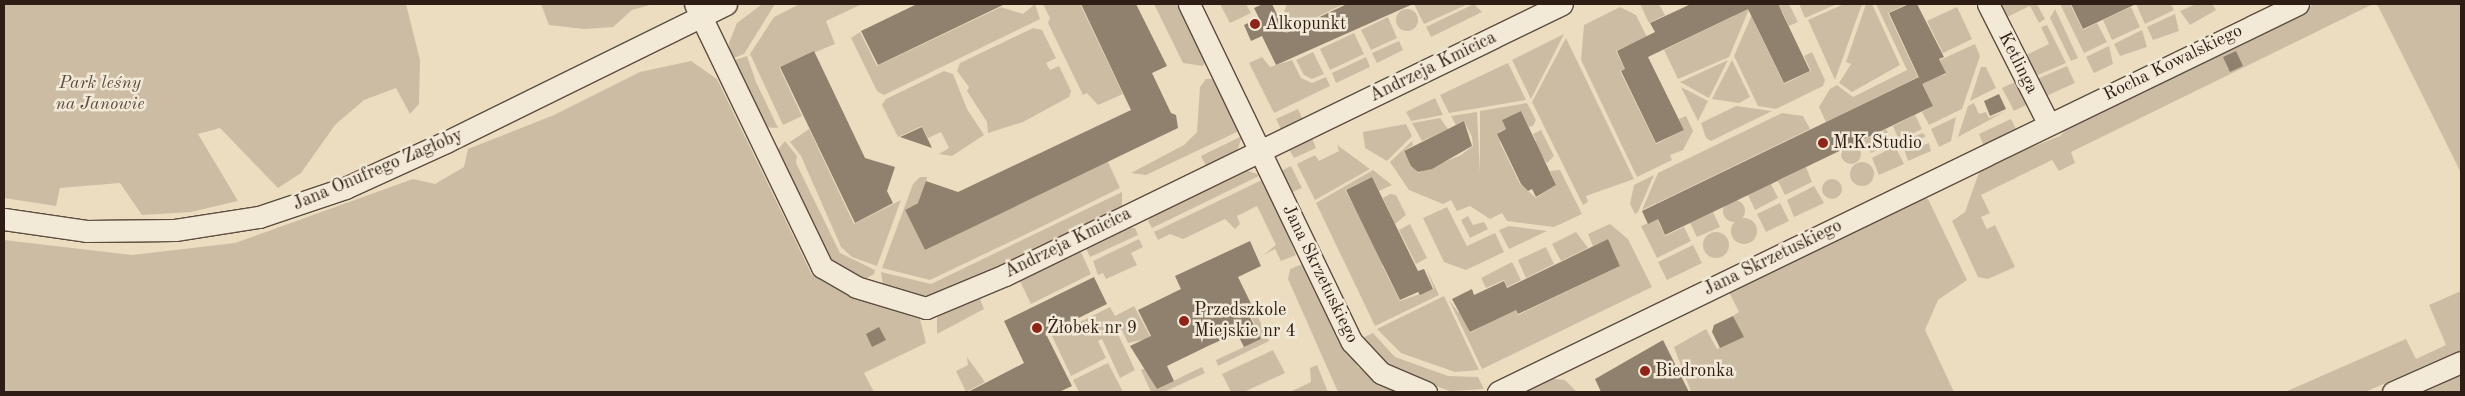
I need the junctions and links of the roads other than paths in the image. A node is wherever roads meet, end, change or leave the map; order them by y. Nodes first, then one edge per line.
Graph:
1 (726, 4) edge
2 (1189, 4) edge
3 (1562, 4) edge
4 (1988, 4) edge
5 (2298, 4) edge
6 (698, 10) edge
7 (2048, 123) junction
8 (1261, 151) junction
9 (4, 219) edge
10 (2461, 362) edge
11 (1426, 392) edge
12 (1498, 392) edge
13 (2392, 392) edge

1 - 6 street, Jana Onufrego Zagłoby
2 - 8 street, Jana Skrzetuskiego
3 - 8 street, Andrzeja Kmicica
4 - 7 street, Ketlinga
5 - 7 street, Rocha Kowalskiego
6 - 8 street, Andrzeja Kmicica
6 - 9 street, Jana Onufrego Zagłoby
7 - 12 street, Jana Skrzetuskiego
8 - 11 street, Jana Skrzetuskiego
10 - 13 street

